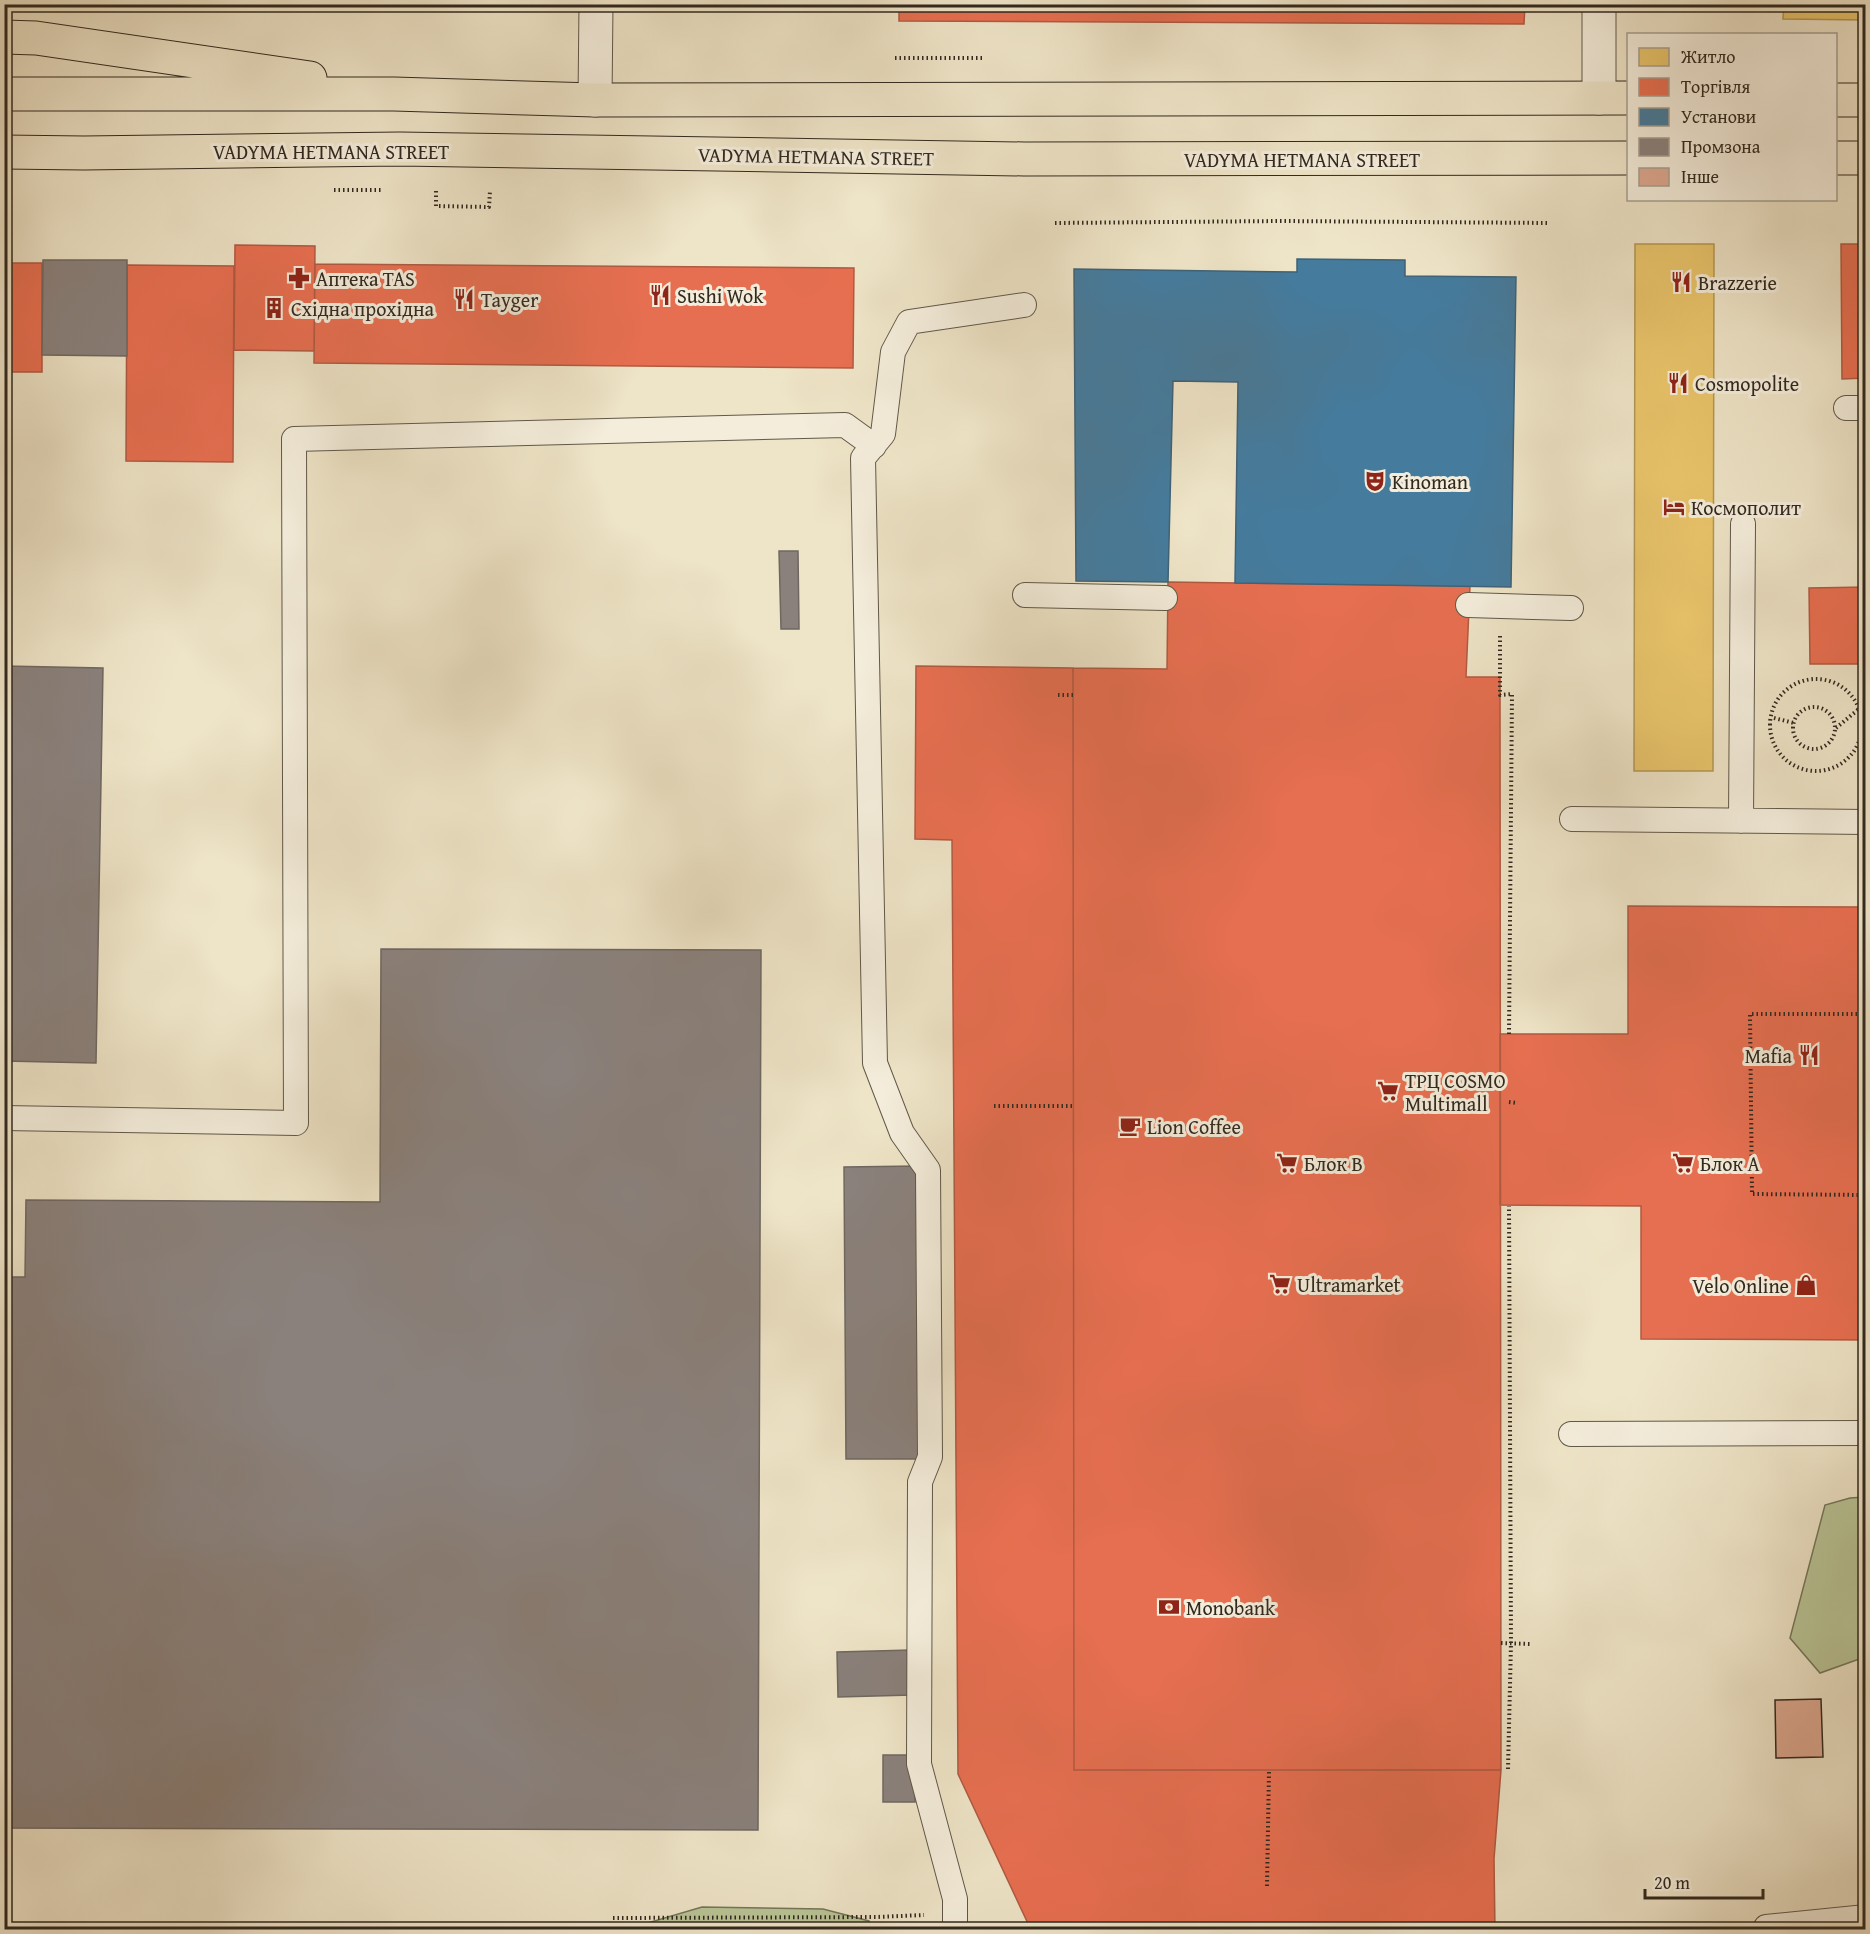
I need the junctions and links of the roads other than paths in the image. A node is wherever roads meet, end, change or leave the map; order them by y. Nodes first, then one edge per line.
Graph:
1 (596, 4) edge
2 (1599, 4) edge
3 (4, 37) edge
4 (4, 94) edge
5 (394, 94) junction
6 (1614, 98) edge
7 (595, 100) junction
8 (1837, 100) edge
9 (1866, 100) edge
10 (4, 152) edge
11 (1627, 158) edge
12 (1837, 158) edge
13 (1866, 158) edge
14 (1024, 305) dead end
15 (873, 446) junction
16 (1743, 524) dead end
17 (1025, 595) dead end
18 (1165, 598) dead end
19 (1468, 605) dead end
20 (1571, 608) dead end
21 (1572, 819) dead end
22 (1741, 821) junction
23 (1866, 822) edge
24 (4, 1118) edge
25 (1866, 1433) edge
26 (1571, 1434) dead end
27 (1866, 1917) edge
28 (956, 1922) edge
29 (1766, 1929) edge

1 - 7 street
2 - 6 street
3 - 5 main road
4 - 5 main road
5 - 7 main road
6 - 7 main road
8 - 9 main road
10 - 11 main road, VADYMA HETMANA STREET
12 - 13 main road
14 - 15 lane
15 - 24 lane
15 - 28 lane
16 - 22 lane
17 - 18 lane
19 - 20 lane
21 - 22 lane
22 - 23 lane
25 - 26 lane
27 - 29 lane

